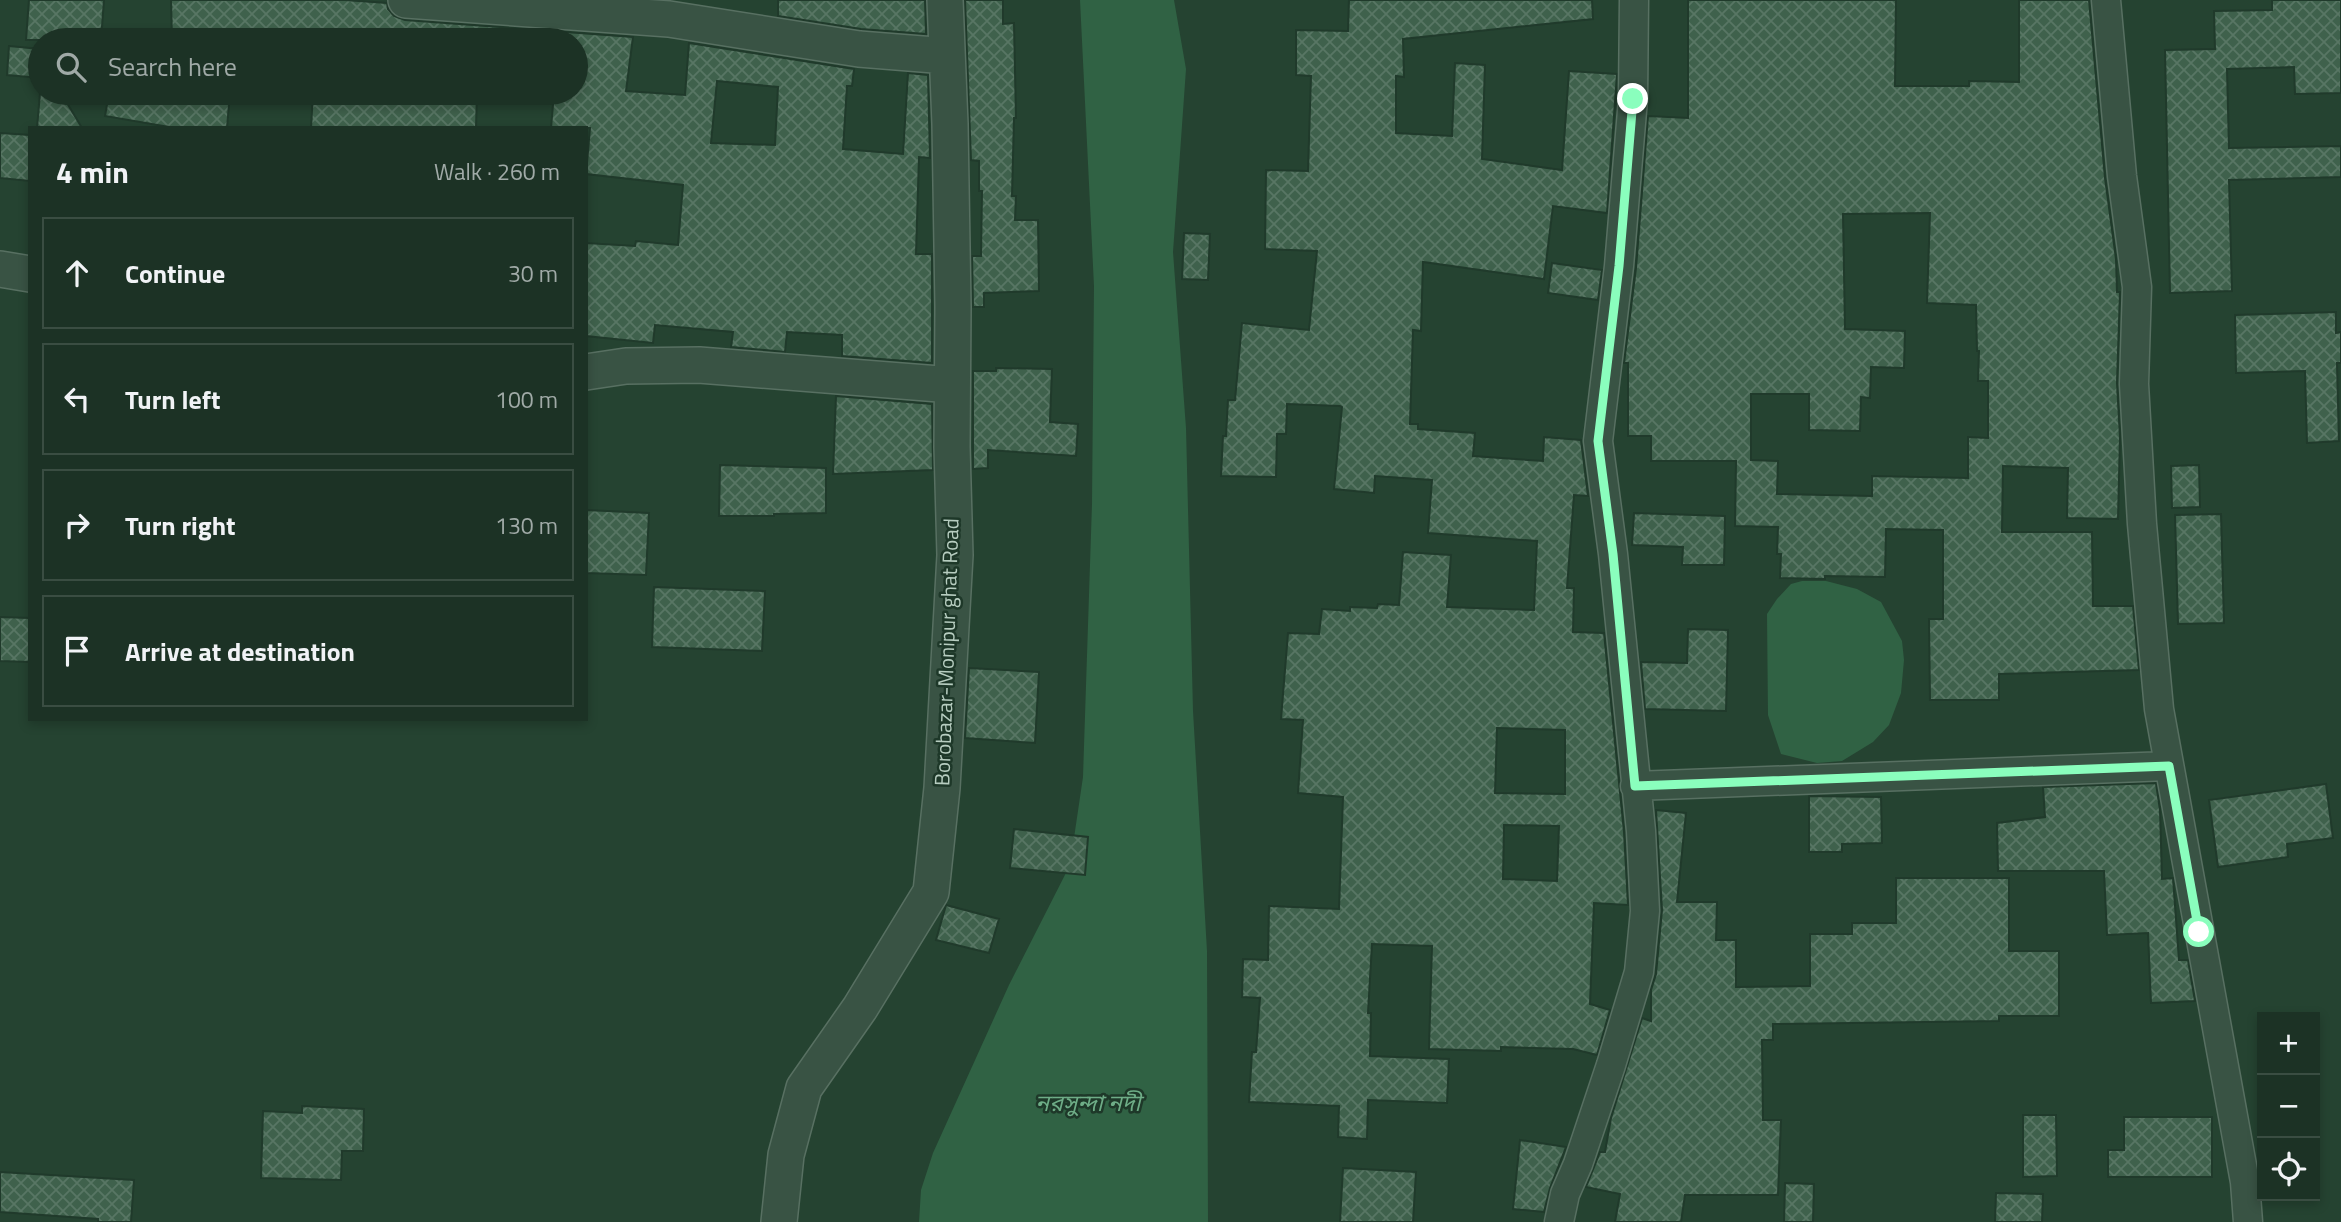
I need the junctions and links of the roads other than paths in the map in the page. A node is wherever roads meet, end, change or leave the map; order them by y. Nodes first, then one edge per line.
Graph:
1 (406, 0) edge
2 (945, 0) edge
3 (1633, 0) edge
4 (2106, 0) edge
5 (947, 56) junction
6 (0, 270) edge
7 (28, 274) edge
8 (588, 372) edge
9 (952, 385) junction
10 (2169, 766) junction
11 (1635, 786) junction
12 (779, 1222) edge
13 (1559, 1222) edge
14 (2248, 1222) edge

1 - 5 street
2 - 5 street, Borobazar-Monipur ghat Road
3 - 11 street
4 - 10 street
5 - 9 street, Borobazar-Monipur ghat Road
6 - 7 street
8 - 9 street
9 - 12 street, Borobazar-Monipur ghat Road
10 - 11 street
10 - 14 street
11 - 13 street

